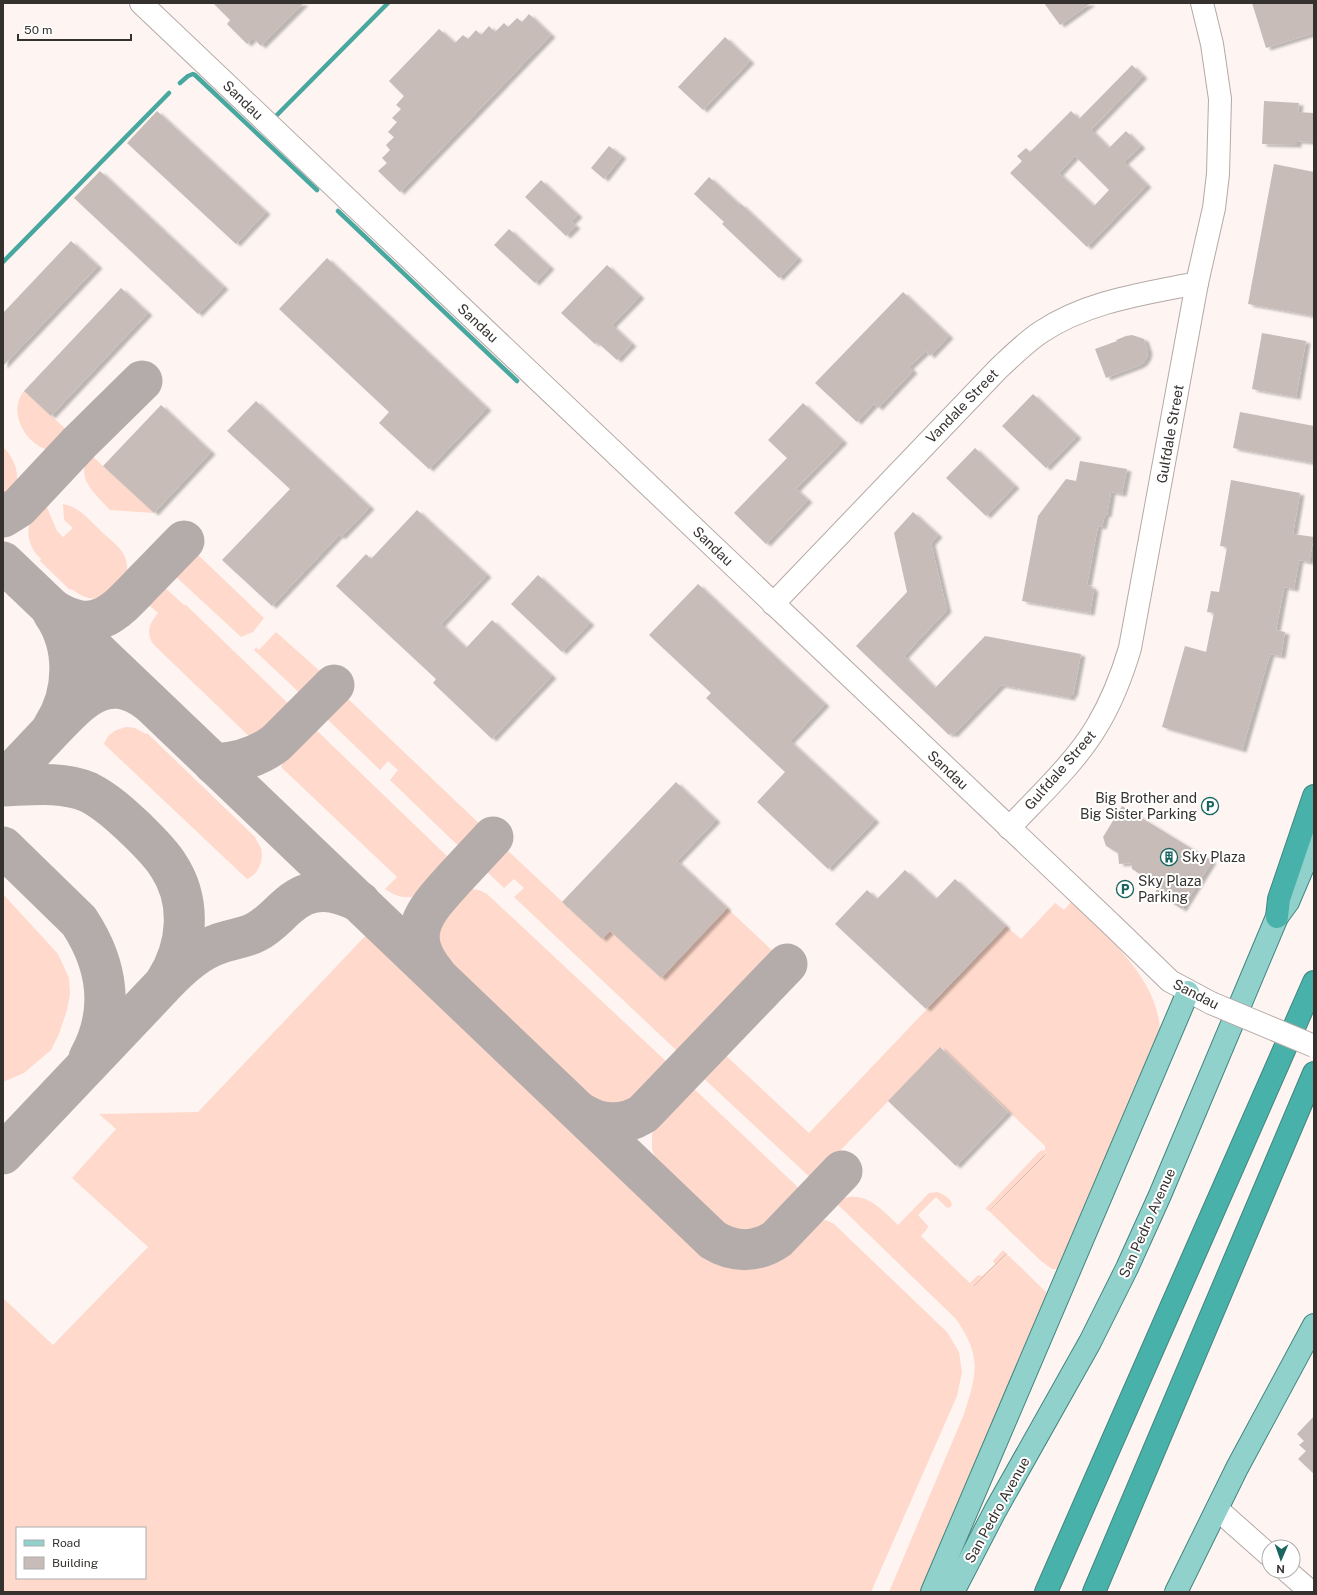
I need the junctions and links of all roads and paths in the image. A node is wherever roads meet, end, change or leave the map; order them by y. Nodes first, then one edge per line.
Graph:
1 (141, 3) edge
2 (1202, 3) edge
3 (1197, 284) junction
4 (773, 604) junction
5 (1314, 796) edge
6 (1009, 828) junction
7 (1314, 841) edge
8 (1277, 917) junction
9 (1314, 982) edge
10 (1188, 992) junction
11 (1314, 1046) edge
12 (1314, 1073) edge
13 (1314, 1325) edge
14 (1217, 1508) junction
15 (1261, 1548) edge
16 (1296, 1579) edge
17 (932, 1592) edge
18 (953, 1592) edge
19 (1046, 1592) edge
20 (1094, 1592) edge
21 (1176, 1592) edge
22 (1311, 1592) edge

1 - 4 street, Sandau
2 - 3 street, Gulfdale Street
3 - 4 street, Vandale Street
3 - 6 street, Gulfdale Street
4 - 6 street, Sandau
5 - 8 highway
6 - 10 street, Sandau
7 - 8 main road, San Pedro Avenue
8 - 18 main road, San Pedro Avenue
9 - 19 highway
10 - 11 street, Sandau, bridge
10 - 17 main road, San Pedro Avenue
12 - 20 highway
13 - 14 main road
14 - 15 street
14 - 21 main road
16 - 22 street

